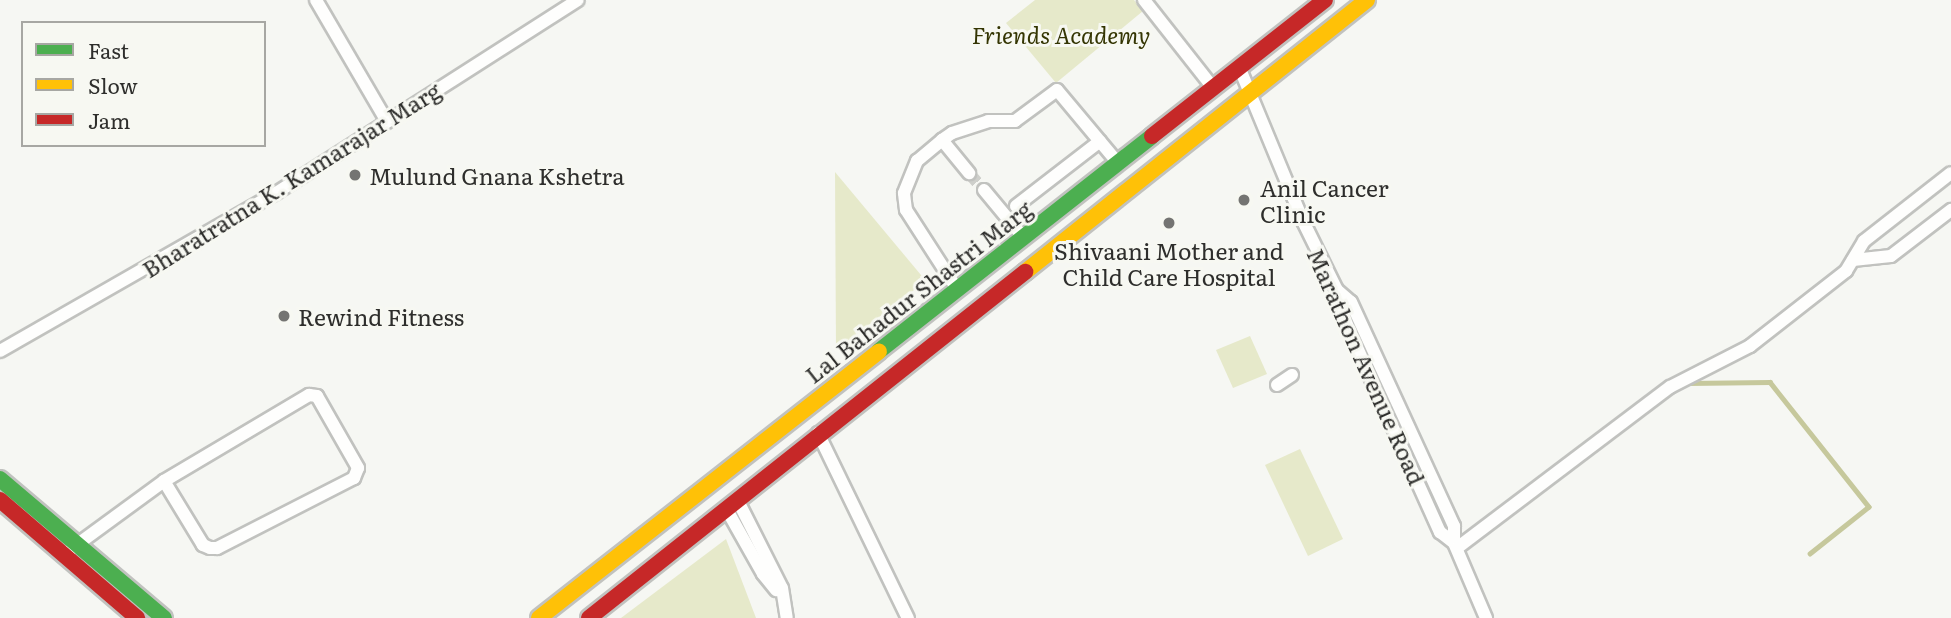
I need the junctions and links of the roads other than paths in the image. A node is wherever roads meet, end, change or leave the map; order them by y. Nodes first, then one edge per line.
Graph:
1 (316, 0) edge
2 (578, 0) edge
3 (1144, 0) edge
4 (1325, 0) edge
5 (1367, 0) edge
6 (1240, 69) junction
7 (1214, 89) junction
8 (1248, 93) junction
9 (386, 120) junction
10 (942, 140) junction
11 (1100, 141) junction
12 (1118, 163) junction
13 (969, 173) tunnel mouth
14 (1951, 173) edge
15 (984, 190) tunnel mouth
16 (1016, 206) dead end
17 (1951, 210) edge
18 (1023, 237) junction
19 (1853, 260) junction
20 (957, 289) junction
21 (0, 351) edge
22 (1292, 375) dead end
23 (1277, 385) dead end
24 (818, 433) junction
25 (0, 479) edge
26 (164, 481) junction
27 (0, 500) edge
28 (732, 505) junction
29 (84, 540) junction
30 (1455, 545) junction
31 (65, 554) junction
32 (775, 582) junction
33 (129, 588) junction
34 (116, 600) junction
35 (137, 618) edge
36 (163, 618) edge
37 (539, 618) edge
38 (589, 618) edge
39 (781, 618) edge
40 (788, 618) edge
41 (908, 618) edge
42 (1486, 618) edge

1 - 9 street
2 - 9 street, Bharatratna K. Kamarajar Marg
3 - 7 street
4 - 6 main road, Lal Bahadur Shastri Marg
5 - 8 main road
6 - 7 main road, Lal Bahadur Shastri Marg
6 - 8 street, Marathon Avenue Road
7 - 12 main road, Lal Bahadur Shastri Marg
8 - 24 main road
8 - 30 street, Marathon Avenue Road
9 - 21 street, Bharatratna K. Kamarajar Marg
10 - 11 street
10 - 13 street
10 - 20 street
11 - 12 street
11 - 16 street
12 - 18 main road, Lal Bahadur Shastri Marg
14 - 19 street
15 - 18 street
17 - 19 street
18 - 20 main road, Lal Bahadur Shastri Marg
19 - 30 street
20 - 37 main road, Lal Bahadur Shastri Marg
22 - 23 street
24 - 28 main road
24 - 41 street
25 - 29 main road
26 - 26 street
26 - 29 street
27 - 31 main road
28 - 32 street
28 - 38 main road
29 - 31 street
29 - 33 main road
30 - 42 street
31 - 34 main road
32 - 39 street
32 - 40 street
33 - 34 main road
33 - 36 main road
34 - 35 main road

